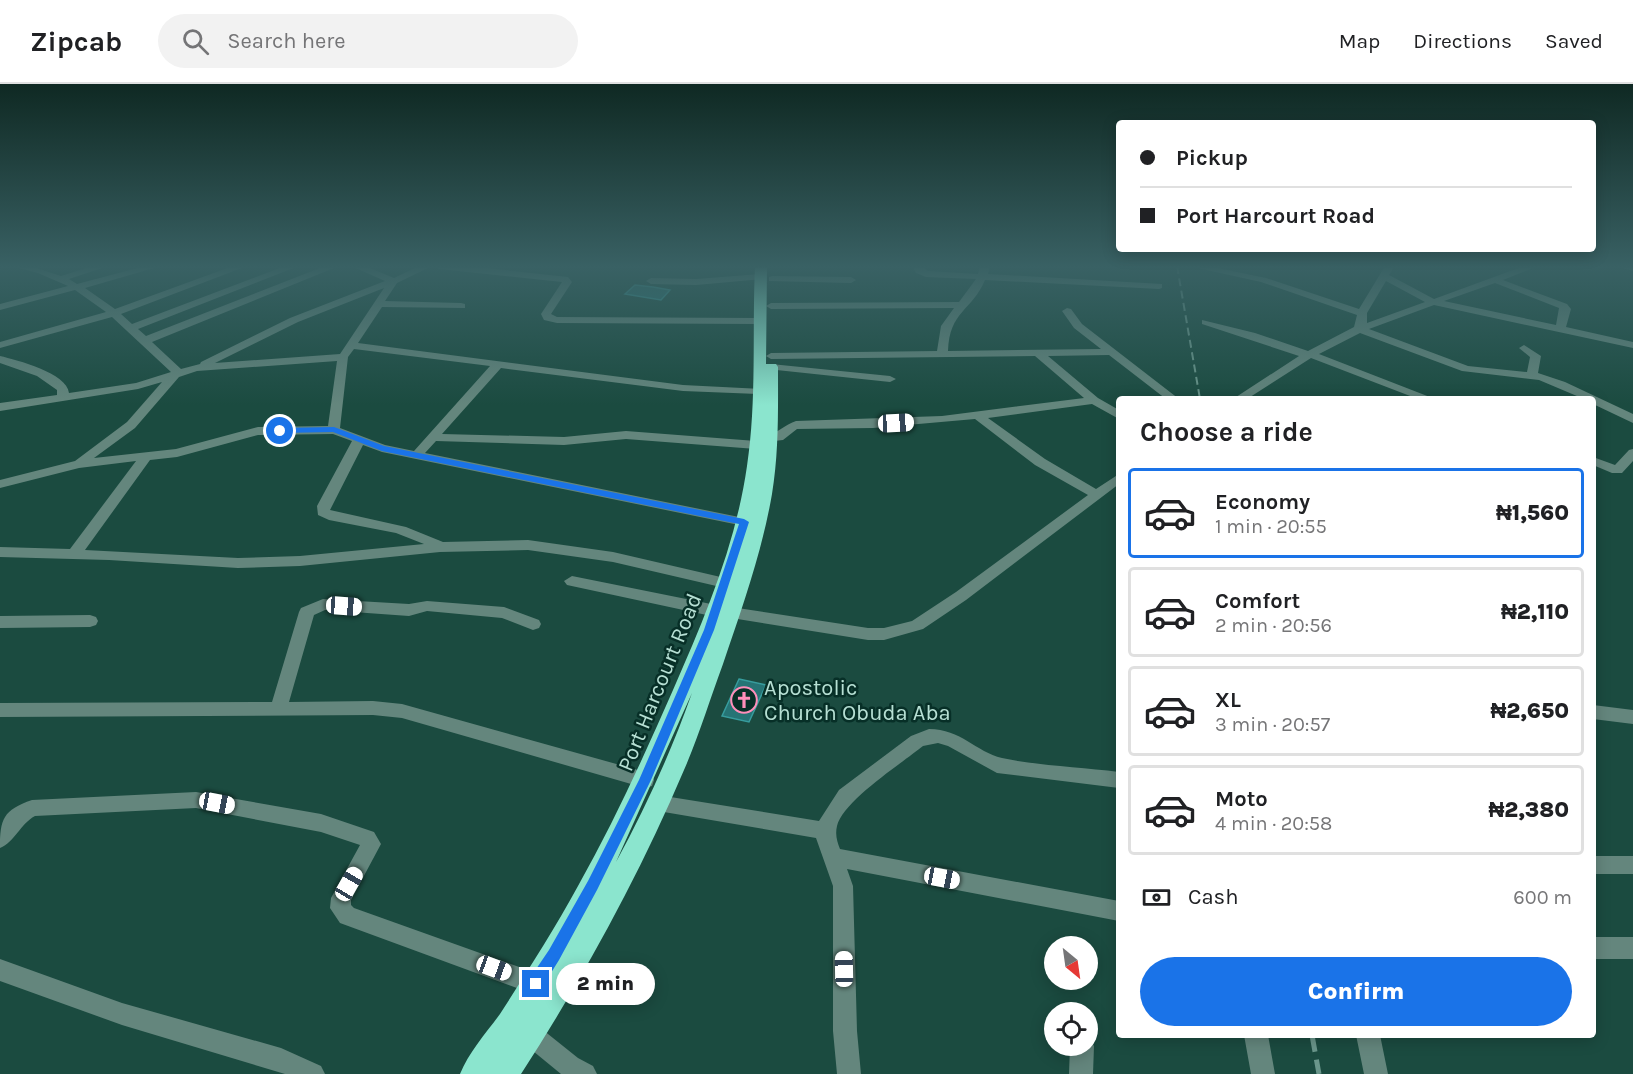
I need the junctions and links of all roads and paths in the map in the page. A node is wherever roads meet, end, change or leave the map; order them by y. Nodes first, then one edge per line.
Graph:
1 (171, 312) edge
2 (217, 312) edge
3 (314, 312) edge
4 (372, 312) edge
5 (547, 312) edge
6 (779, 312) edge
7 (959, 312) edge
8 (1068, 312) edge
9 (1357, 312) edge
10 (1405, 312) edge
11 (1479, 312) edge
12 (1565, 312) edge
13 (114, 313) joint
14 (765, 314) junction
15 (1362, 314) joint
16 (1206, 322) dead end
17 (130, 328) junction
18 (1359, 329) junction
19 (1560, 330) junction
20 (144, 341) junction
21 (0, 345) edge
22 (351, 345) junction
23 (1630, 345) edge
24 (1524, 348) dead end
25 (1112, 352) junction
26 (1039, 354) junction
27 (1310, 354) junction
28 (942, 355) junction
29 (344, 357) junction
30 (0, 359) edge
31 (771, 361) junction
32 (498, 364) junction
33 (196, 368) junction
34 (177, 372) junction
35 (1532, 375) junction
36 (891, 379) dead end
37 (758, 391) junction
38 (1169, 396) edge
39 (1244, 396) edge
40 (1421, 396) edge
41 (1585, 396) edge
42 (63, 398) junction
43 (1094, 400) junction
44 (1596, 401) edge
45 (0, 407) edge
46 (1116, 413) edge
47 (977, 415) junction
48 (1633, 419) edge
49 (334, 430) junction
50 (432, 437) junction
51 (359, 440) junction
52 (763, 442) junction
53 (1633, 453) edge
54 (417, 455) junction
55 (145, 458) junction
56 (1596, 462) edge
57 (79, 464) junction
58 (1617, 470) junction
59 (1633, 476) edge
60 (1116, 480) edge
61 (0, 484) edge
62 (1096, 495) junction
63 (744, 522) junction
64 (440, 547) junction
65 (0, 552) edge
66 (74, 554) junction
67 (741, 555) junction
68 (572, 580) dead end
69 (724, 583) junction
70 (724, 612) junction
71 (90, 621) dead end
72 (0, 622) edge
73 (533, 624) dead end
74 (279, 707) junction
75 (0, 710) edge
76 (1596, 712) edge
77 (1633, 717) edge
78 (645, 780) junction
79 (1116, 780) edge
80 (658, 803) junction
81 (826, 832) junction
82 (0, 839) edge
83 (831, 857) junction
84 (1596, 865) edge
85 (1633, 865) edge
86 (1116, 910) edge
87 (1596, 948) edge
88 (1633, 948) edge
89 (0, 970) edge
90 (536, 984) junction
91 (530, 1035) junction
92 (1257, 1038) edge
93 (1369, 1038) edge
94 (1082, 1056) edge
95 (313, 1074) edge
96 (474, 1074) edge
97 (504, 1074) edge
98 (585, 1074) edge
99 (849, 1074) edge
100 (1081, 1074) edge
101 (1263, 1074) edge
102 (1377, 1074) edge

1 - 17 street
2 - 20 street
3 - 33 street
4 - 22 street
5 - 14 street
6 - 14 street
7 - 28 street
8 - 25 street
9 - 15 street
10 - 18 street
11 - 19 street
12 - 19 street
13 - 17 street
13 - 21 street
14 - 31 highway, Port Harcourt Road
14 - 37 highway, Port Harcourt Road
15 - 18 street
16 - 27 street
17 - 20 street
18 - 27 street
18 - 35 street
19 - 23 street
20 - 34 street
22 - 29 street
22 - 32 street
24 - 35 street
25 - 26 street
25 - 38 street
26 - 28 street
26 - 43 street
27 - 39 street
27 - 40 street
28 - 31 street
29 - 33 street
29 - 49 street
30 - 42 street
31 - 36 street
31 - 52 highway, Port Harcourt Road
32 - 37 street
32 - 50 street
33 - 34 street
34 - 42 street
34 - 57 street
35 - 41 street
37 - 52 highway, Port Harcourt Road
42 - 45 street
43 - 46 street
43 - 47 street
44 - 48 street
47 - 52 street
47 - 62 street
49 - 51 street
49 - 55 street
50 - 52 street
50 - 54 street
51 - 54 street
51 - 64 street
52 - 63 highway, Port Harcourt Road
52 - 67 highway, Port Harcourt Road
53 - 58 street
54 - 63 street
55 - 57 street
55 - 66 street
56 - 58 street
57 - 61 street
58 - 59 street
60 - 62 street
62 - 70 street
63 - 67 highway, Port Harcourt Road
64 - 66 street
64 - 69 street
65 - 66 street
67 - 69 highway, Port Harcourt Road
67 - 70 highway, Port Harcourt Road
68 - 70 street
69 - 70 highway, Port Harcourt Road
70 - 78 highway, Port Harcourt Road
70 - 80 highway, Port Harcourt Road
71 - 72 street
73 - 74 street
74 - 75 street
74 - 78 street
76 - 77 street
78 - 90 highway, Port Harcourt Road
79 - 81 street
80 - 81 street
80 - 91 highway, Port Harcourt Road
81 - 83 street
82 - 90 street
83 - 86 street
83 - 99 street
84 - 85 street
87 - 88 street
89 - 95 street
90 - 96 highway, Port Harcourt Road
91 - 97 highway, Port Harcourt Road
91 - 98 street
92 - 101 street
93 - 102 street
94 - 100 street

